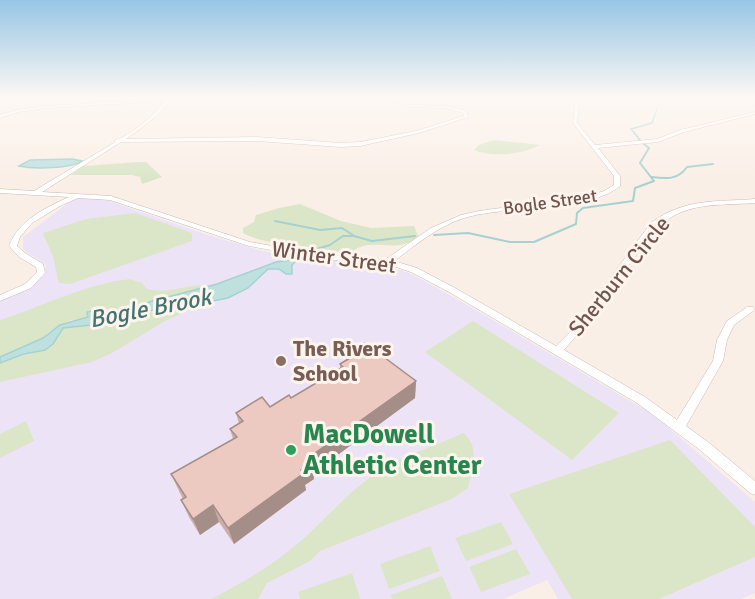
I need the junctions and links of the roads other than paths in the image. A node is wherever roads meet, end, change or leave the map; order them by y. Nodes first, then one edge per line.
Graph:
1 (142, 125) edge
2 (440, 125) edge
3 (577, 125) edge
4 (706, 125) edge
5 (117, 141) junction
6 (595, 147) junction
7 (0, 191) edge
8 (36, 192) junction
9 (79, 195) junction
10 (755, 201) edge
11 (388, 262) junction
12 (0, 298) edge
13 (750, 309) dead end
14 (557, 351) junction
15 (679, 427) junction
16 (755, 489) edge

1 - 5 street
2 - 5 street
3 - 6 street, Bogle Street
4 - 6 street
5 - 8 street
6 - 11 street, Bogle Street
7 - 8 street, Winter Street
8 - 9 street, Winter Street
9 - 11 street, Winter Street
9 - 12 street
10 - 14 street, Sherburn Circle
11 - 14 street, Winter Street
13 - 15 street
14 - 15 street, Winter Street
15 - 16 street, Winter Street

